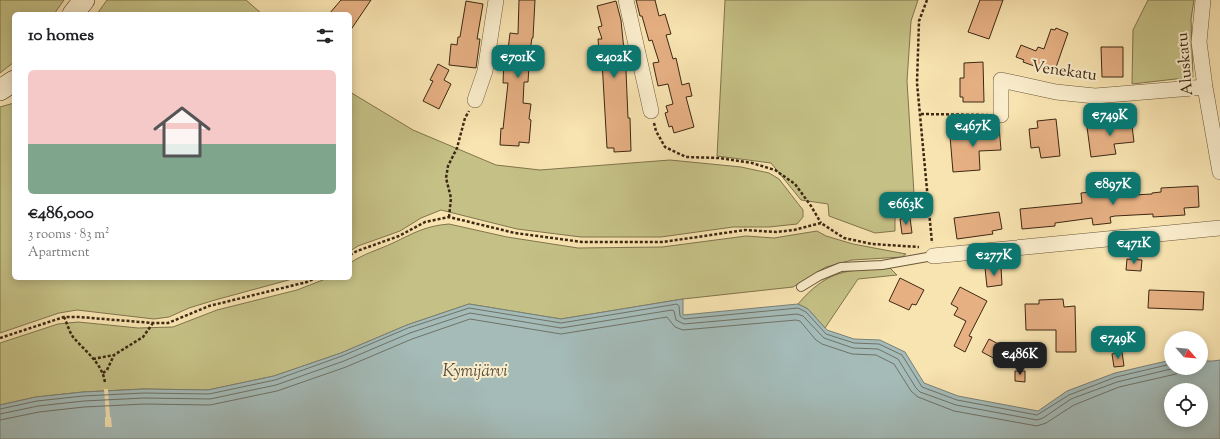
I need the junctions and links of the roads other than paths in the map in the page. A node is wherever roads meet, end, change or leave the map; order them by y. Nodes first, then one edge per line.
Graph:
1 (84, 0) edge
2 (496, 0) edge
3 (626, 0) edge
4 (1203, 0) edge
5 (75, 12) edge
6 (12, 82) edge
7 (1205, 87) junction
8 (0, 90) edge
9 (475, 100) road end
10 (651, 111) road end
11 (1001, 115) road end
12 (1220, 172) edge
13 (1220, 228) edge
14 (933, 256) joint
15 (801, 287) dead end

1 - 5 street
2 - 9 street
3 - 10 street
4 - 7 street, Aluskatu
6 - 8 street
7 - 11 street, Venekatu
7 - 12 street, Aluskatu
13 - 14 street
14 - 15 lane

